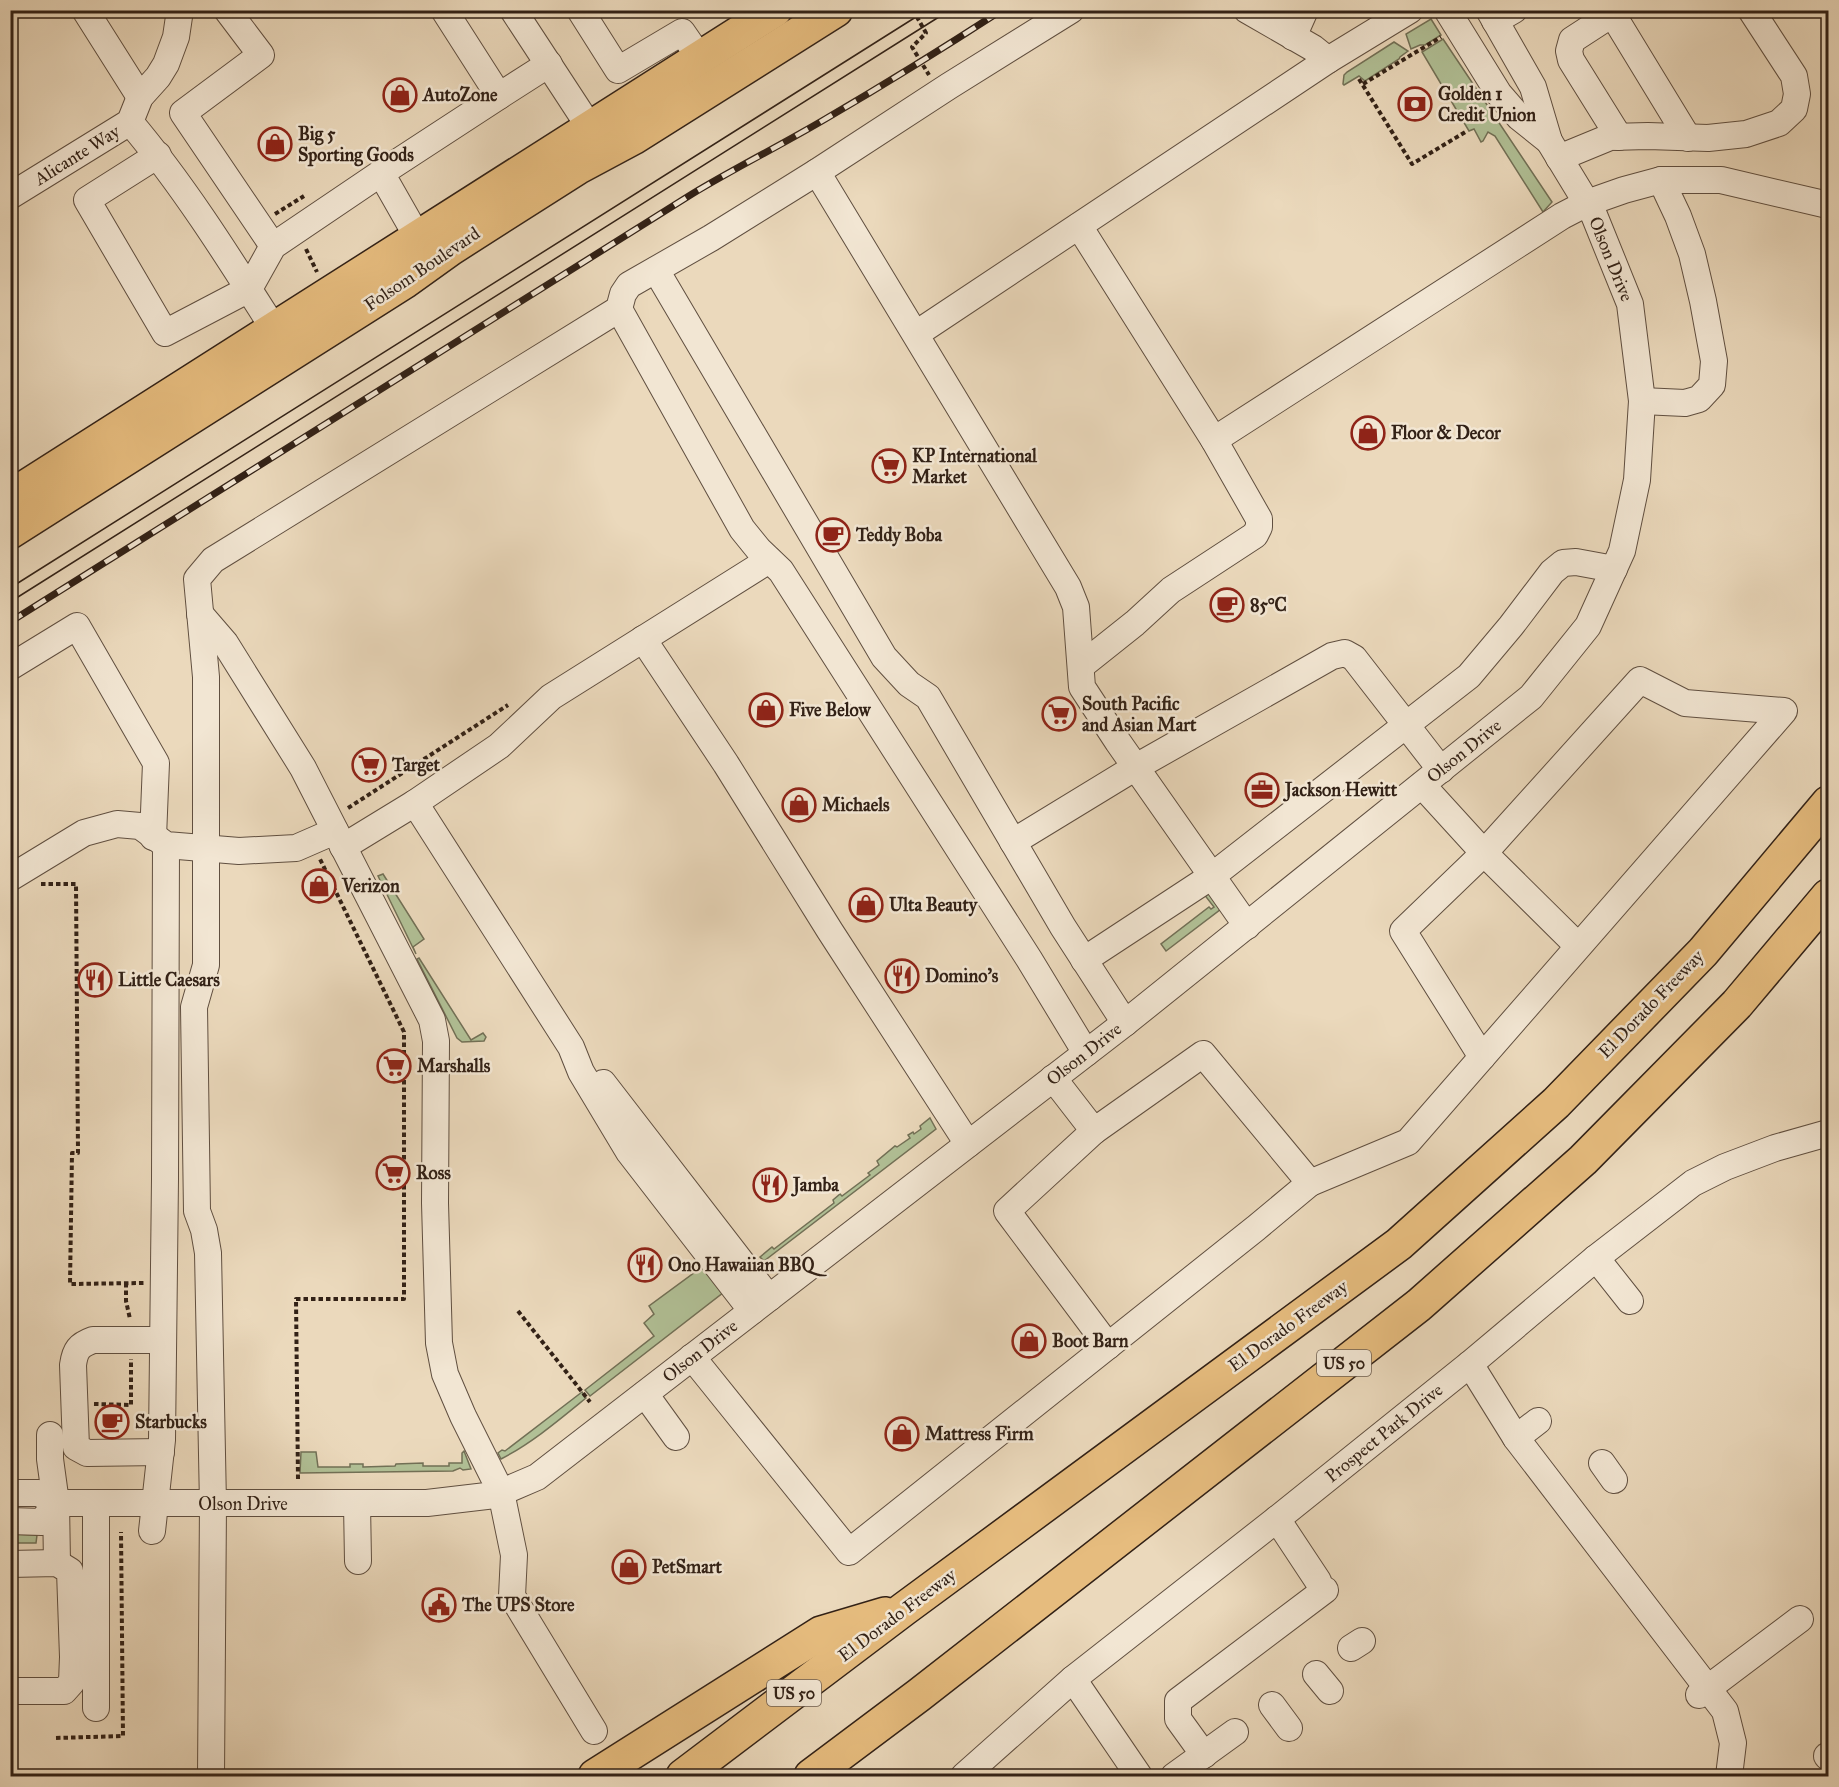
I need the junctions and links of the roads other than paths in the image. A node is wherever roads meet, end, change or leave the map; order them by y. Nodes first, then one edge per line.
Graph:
1 (85, 10) edge
2 (180, 10) edge
3 (226, 10) edge
4 (444, 10) edge
5 (513, 10) edge
6 (580, 10) edge
7 (775, 10) edge
8 (808, 10) edge
9 (836, 10) edge
10 (1071, 10) edge
11 (1247, 10) edge
12 (1305, 10) edge
13 (1410, 10) edge
14 (1448, 10) edge
15 (1470, 10) edge
16 (1750, 10) edge
17 (1612, 12) edge
18 (1499, 14) edge
19 (1293, 37) junction
20 (787, 42) junction
21 (700, 58) junction
22 (1328, 60) junction
23 (549, 64) junction
24 (499, 96) junction
25 (141, 97) junction
26 (1519, 117) junction
27 (130, 122) junction
28 (1619, 137) junction
29 (1689, 138) junction
30 (598, 140) junction
31 (1554, 149) junction
32 (158, 155) junction
33 (817, 172) junction
34 (381, 173) junction
35 (1661, 180) junction
36 (10, 196) edge
37 (1587, 203) junction
38 (1828, 205) edge
39 (1078, 226) junction
40 (418, 238) junction
41 (273, 246) junction
42 (656, 270) junction
43 (249, 289) junction
44 (619, 309) junction
45 (274, 329) junction
46 (916, 334) junction
47 (1642, 401) junction
48 (1214, 440) junction
49 (10, 496) edge
50 (10, 532) edge
51 (769, 560) junction
52 (1614, 569) junction
53 (200, 614) junction
54 (644, 639) junction
55 (1081, 666) junction
56 (10, 667) edge
57 (1406, 725) junction
58 (1136, 767) junction
59 (1431, 777) junction
60 (415, 803) junction
61 (1828, 803) edge
62 (339, 839) junction
63 (160, 841) junction
64 (1013, 842) junction
65 (206, 849) junction
66 (1484, 854) junction
67 (1212, 876) junction
68 (10, 878) edge
69 (1828, 896) edge
70 (1247, 926) junction
71 (1578, 946) junction
72 (1084, 960) junction
73 (1125, 1023) junction
74 (1086, 1053) junction
75 (1482, 1057) junction
76 (1053, 1078) junction
77 (1094, 1131) junction
78 (1828, 1133) edge
79 (968, 1144) junction
80 (1310, 1183) junction
81 (1596, 1258) junction
82 (1630, 1300) dead end
83 (760, 1305) junction
84 (163, 1340) junction
85 (1108, 1346) junction
86 (692, 1357) junction
87 (1470, 1364) junction
88 (645, 1394) junction
89 (1538, 1421) dead end
90 (50, 1435) dead end
91 (676, 1437) dead end
92 (1516, 1438) junction
93 (161, 1452) junction
94 (10, 1492) edge
95 (501, 1492) junction
96 (56, 1503) junction
97 (154, 1503) junction
98 (213, 1503) junction
99 (96, 1504) junction
100 (357, 1504) junction
101 (1277, 1519) junction
102 (10, 1521) edge
103 (152, 1531) dead end
104 (357, 1561) dead end
105 (57, 1563) junction
106 (10, 1564) edge
107 (904, 1609) junction
108 (1800, 1619) dead end
109 (1073, 1679) junction
110 (10, 1691) edge
111 (1703, 1692) junction
112 (919, 1695) junction
113 (1272, 1705) dead end
114 (96, 1708) dead end
115 (1289, 1728) dead end
116 (594, 1731) dead end
117 (1235, 1732) dead end
118 (1204, 1755) junction
119 (1725, 1769) edge
120 (211, 1776) edge
121 (595, 1776) edge
122 (683, 1776) edge
123 (811, 1776) edge
124 (838, 1776) edge
125 (964, 1776) edge
126 (1140, 1776) edge
127 (1174, 1776) edge

1 - 25 street
2 - 25 street, Alicante Way
3 - 41 street
4 - 24 street
5 - 23 street
6 - 21 street
7 - 21 main road, Folsom Boulevard
8 - 20 main road
9 - 20 main road, Folsom Boulevard
10 - 33 street
11 - 19 street
12 - 19 street
13 - 22 street
14 - 26 street, Olson Drive
15 - 18 street
16 - 29 street
17 - 28 street
17 - 29 street
18 - 26 street
18 - 31 street, Olson Drive
19 - 22 street
20 - 30 main road, Folsom Boulevard
21 - 30 main road, Folsom Boulevard
22 - 39 street
23 - 24 street
23 - 30 street
24 - 34 street
25 - 27 street, Alicante Way
26 - 31 street, Olson Drive
27 - 32 street
27 - 36 street, Alicante Way
28 - 29 street
28 - 31 street
30 - 40 main road, Folsom Boulevard
30 - 50 main road, Folsom Boulevard
31 - 37 street, Olson Drive
32 - 43 street
32 - 43 street
33 - 42 street
33 - 46 street
34 - 40 street
34 - 41 street
35 - 37 street
35 - 38 street
35 - 47 street
37 - 47 street, Olson Drive
37 - 48 street
39 - 46 street
39 - 48 street
40 - 45 main road, Folsom Boulevard
41 - 43 street
42 - 44 street
42 - 64 street
43 - 45 street
44 - 51 street
44 - 53 street
45 - 49 main road, Folsom Boulevard
46 - 55 street
47 - 52 street, Olson Drive
48 - 55 street
51 - 54 street
51 - 74 street
52 - 57 street
52 - 59 street, Olson Drive
53 - 62 street
53 - 65 street
54 - 60 street
54 - 79 street
55 - 58 street
56 - 63 street
57 - 58 street
57 - 59 street
57 - 67 street
58 - 64 street
58 - 67 street
59 - 66 street
59 - 70 street, Olson Drive
60 - 62 street
60 - 83 street
61 - 107 main road, El Dorado Freeway / US 50
62 - 65 street
62 - 95 street
63 - 65 street
63 - 68 street
63 - 84 street
64 - 72 street
65 - 98 street
66 - 71 street
66 - 71 street
66 - 75 street
67 - 70 street
67 - 72 street
69 - 112 main road, US 50
70 - 73 street, Olson Drive
71 - 75 street
72 - 73 street
73 - 74 street, Olson Drive
74 - 76 street, Olson Drive
75 - 80 street
76 - 77 street
76 - 79 street, Olson Drive
77 - 80 street
77 - 85 street
78 - 81 street, Prospect Park Drive
79 - 83 street, Olson Drive
80 - 85 street
81 - 82 street
81 - 87 street, Prospect Park Drive
83 - 86 street, Olson Drive
84 - 93 street
84 - 93 street
85 - 86 street
86 - 88 street, Olson Drive
87 - 92 street
87 - 101 street, Prospect Park Drive
88 - 91 street
88 - 95 street, Olson Drive
89 - 92 street
90 - 96 street
92 - 111 street
93 - 97 street
94 - 96 street, Olson Drive
95 - 100 street, Olson Drive
95 - 116 street
96 - 99 street, Olson Drive
96 - 102 street
96 - 105 street
97 - 98 street, Olson Drive
97 - 99 street, Olson Drive
97 - 103 street
98 - 100 street, Olson Drive
98 - 120 street
99 - 114 street
100 - 104 street
101 - 109 street, Prospect Park Drive
101 - 118 street
105 - 106 street
105 - 110 street
107 - 121 main road
107 - 122 main road, El Dorado Freeway / US 50
108 - 111 street
109 - 125 street, Prospect Park Drive
109 - 126 street
111 - 119 street
112 - 123 main road, US 50
112 - 124 main road
113 - 115 street
117 - 118 street
118 - 127 street

